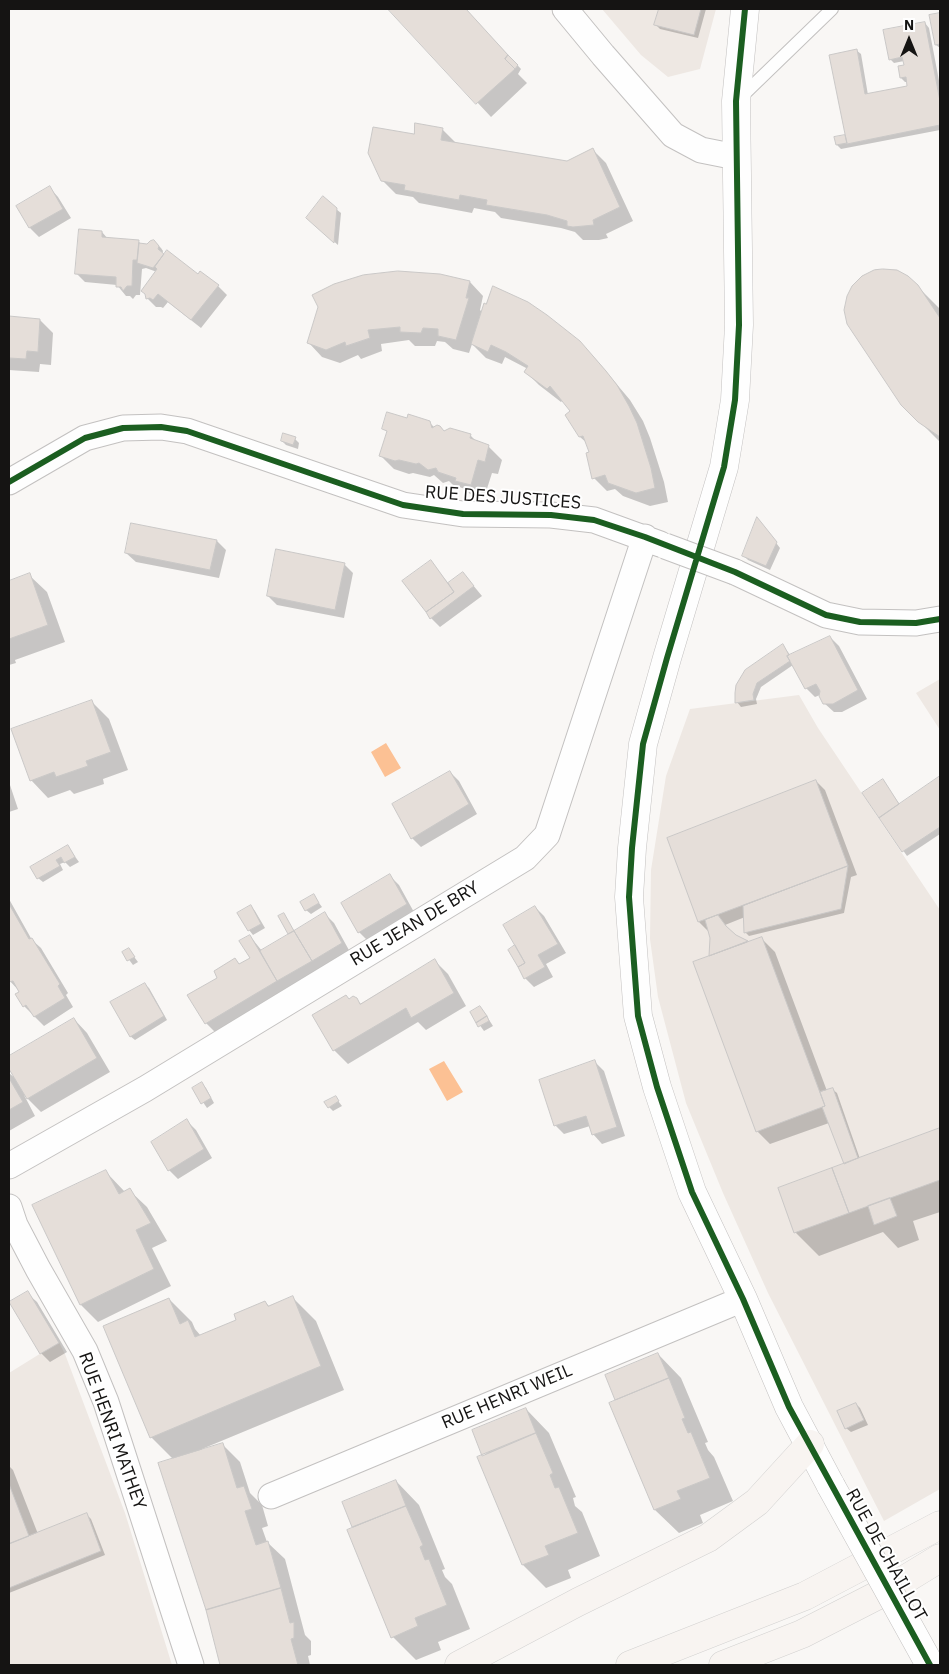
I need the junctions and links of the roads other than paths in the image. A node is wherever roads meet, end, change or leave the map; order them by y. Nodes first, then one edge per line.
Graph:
1 (565, 9) edge
2 (744, 9) edge
3 (832, 9) edge
4 (736, 101) junction
5 (736, 157) junction
6 (9, 482) edge
7 (655, 542) junction
8 (940, 619) edge
9 (9, 1166) edge
10 (9, 1207) edge
11 (744, 1299) junction
12 (810, 1444) junction
13 (271, 1496) dead end
14 (940, 1525) edge
15 (940, 1558) edge
16 (940, 1569) edge
17 (886, 1591) junction
18 (191, 1665) edge
19 (459, 1665) edge
20 (630, 1665) edge
21 (723, 1665) edge
22 (930, 1665) edge

1 - 5 street
2 - 4 street, RUE DE CHAILLOT
3 - 4 lane
4 - 5 street, RUE DE CHAILLOT
5 - 11 street, RUE DE CHAILLOT
6 - 7 street, RUE DES JUSTICES
7 - 8 street, RUE DES JUSTICES, bridge
7 - 9 street, RUE JEAN DE BRY
10 - 18 street, RUE HENRI MATHEY
11 - 12 street, RUE DE CHAILLOT
11 - 13 street, RUE HENRI WEIL
12 - 19 main road
12 - 22 street, RUE DE CHAILLOT, bridge
14 - 20 main road
15 - 17 main road
16 - 17 main road
17 - 21 main road

